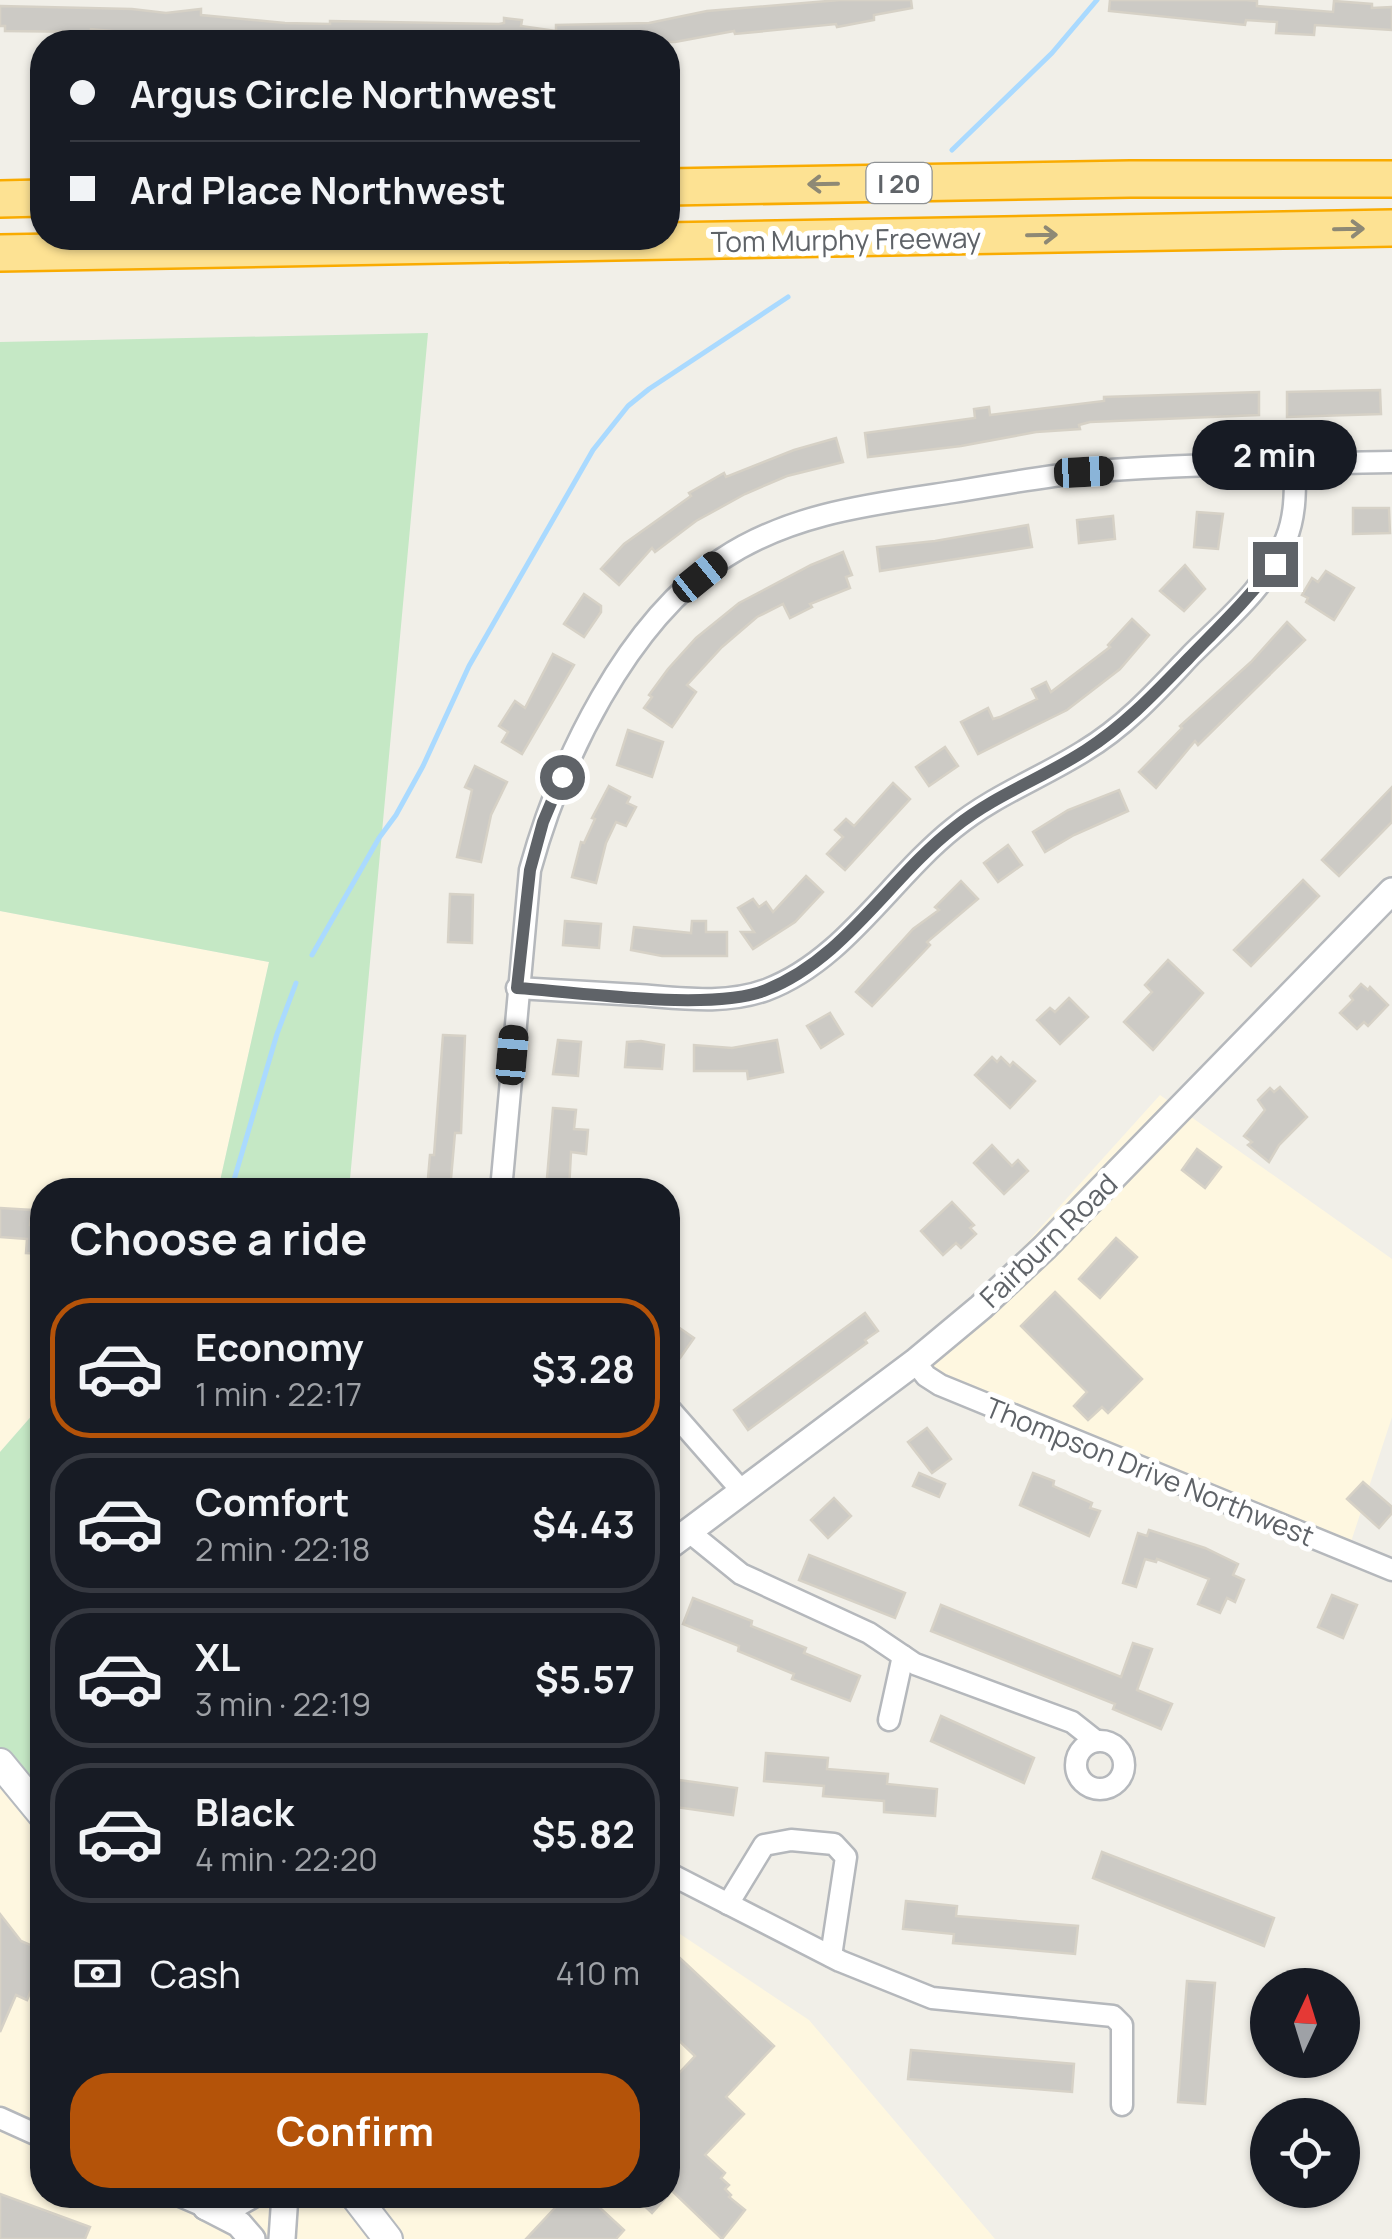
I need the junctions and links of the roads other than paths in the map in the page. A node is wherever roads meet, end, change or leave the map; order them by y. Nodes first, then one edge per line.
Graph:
1 (1392, 162) edge
2 (1130, 179) junction
3 (1392, 179) edge
4 (680, 187) edge
5 (30, 198) edge
6 (0, 199) edge
7 (1392, 228) edge
8 (680, 240) edge
9 (116, 250) edge
10 (0, 252) edge
11 (1392, 462) edge
12 (1295, 464) junction
13 (1392, 891) edge
14 (517, 988) junction
15 (502, 1178) edge
16 (915, 1362) junction
17 (680, 1421) edge
18 (741, 1490) junction
19 (680, 1537) edge
20 (680, 1540) edge
21 (1392, 1570) edge
22 (904, 1656) junction
23 (889, 1720) dead end
24 (1096, 1741) dead end
25 (0, 1763) edge
26 (30, 1799) edge
27 (680, 1879) edge
28 (728, 1904) junction
29 (831, 1956) junction
30 (1122, 2106) dead end
31 (0, 2118) edge
32 (30, 2132) edge
33 (208, 2208) edge
34 (285, 2208) edge
35 (364, 2208) edge
36 (252, 2239) edge
37 (282, 2239) edge
38 (388, 2239) edge

1 - 2 highway
2 - 3 highway, Tom Murphy Freeway / I 20
2 -> 4 highway, Tom Murphy Freeway / I 20
5 - 6 highway
8 -> 7 highway, Tom Murphy Freeway / I 20
10 -> 9 highway, Tom Murphy Freeway / I 20
11 - 12 street
12 - 14 street
12 - 14 street
13 - 16 street, Fairburn Road
14 - 15 street
16 - 18 street, Fairburn Road
16 - 21 street, Thompson Drive Northwest
17 - 18 street
18 - 19 street, Fairburn Road
20 - 22 street
22 - 23 street
22 - 24 street
25 - 26 main road
27 - 28 street
28 - 29 street
28 - 29 street
29 - 30 street
31 - 32 street
33 - 36 street
34 - 37 street
35 - 38 main road

